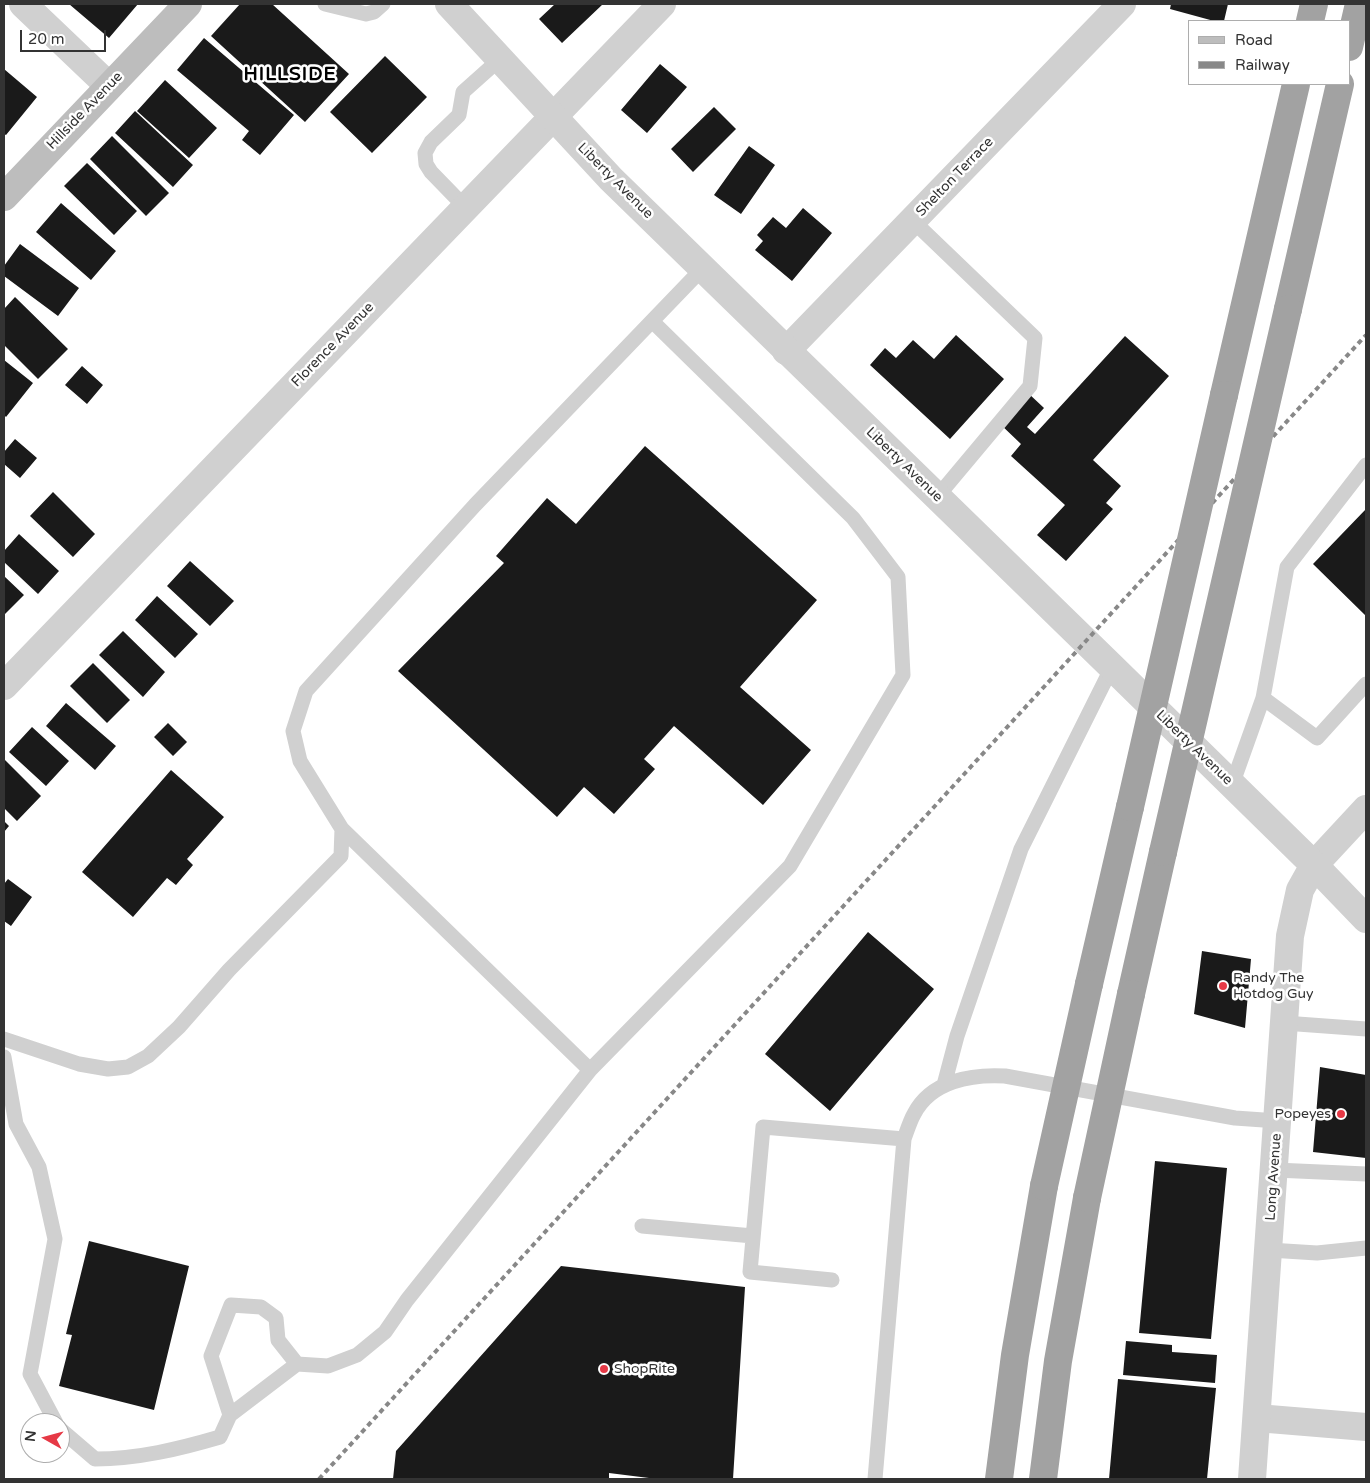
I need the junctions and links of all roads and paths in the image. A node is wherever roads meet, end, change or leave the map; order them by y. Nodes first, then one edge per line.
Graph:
1 (23, 4) edge
2 (188, 4) edge
3 (325, 4) edge
4 (384, 4) edge
5 (449, 4) edge
6 (662, 4) edge
7 (1122, 4) edge
8 (1314, 4) edge
9 (1359, 4) edge
10 (1310, 20) edge
11 (1350, 43) edge
12 (500, 59) junction
13 (1296, 85) edge
14 (1340, 85) edge
15 (109, 86) junction
16 (553, 116) junction
17 (4, 197) edge
18 (465, 207) junction
19 (913, 221) junction
20 (703, 268) junction
21 (652, 321) junction
22 (786, 350) junction
23 (1366, 465) edge
24 (937, 497) junction
25 (1112, 667) junction
26 (1366, 684) edge
27 (4, 686) edge
28 (1263, 698) junction
29 (1232, 785) junction
30 (1366, 809) edge
31 (342, 829) junction
32 (1314, 865) junction
33 (1366, 919) edge
34 (1284, 1023) junction
35 (1366, 1029) edge
36 (4, 1039) edge
37 (4, 1057) edge
38 (590, 1070) junction
39 (944, 1085) junction
40 (1278, 1121) junction
41 (904, 1139) junction
42 (1275, 1170) junction
43 (1366, 1174) edge
44 (642, 1226) dead end
45 (753, 1236) junction
46 (1366, 1248) edge
47 (1269, 1250) junction
48 (832, 1280) dead end
49 (296, 1364) junction
50 (51, 1413) edge
51 (230, 1415) junction
52 (1257, 1418) junction
53 (1366, 1427) edge
54 (70, 1438) edge
55 (875, 1479) edge
56 (1000, 1479) edge
57 (1043, 1479) edge
58 (1252, 1479) edge

1 - 15 street
2 - 15 main road, Hillside Avenue
3 - 4 lane
5 - 12 street, Liberty Avenue
6 - 16 street, Florence Avenue
7 - 19 street, Shelton Terrace
8 - 10 highway
9 - 11 highway
12 - 16 street, Liberty Avenue
12 - 18 lane
13 - 56 highway, bridge
14 - 57 highway, bridge
15 - 17 main road, Hillside Avenue
16 - 18 street, Florence Avenue
16 - 20 street, Liberty Avenue
18 - 27 street, Florence Avenue
19 - 22 street, Shelton Terrace
19 - 24 lane
20 - 21 lane
20 - 22 street, Liberty Avenue
21 - 31 lane
21 - 38 lane
22 - 24 street, Liberty Avenue
23 - 28 lane
24 - 25 street, Liberty Avenue
25 - 29 street, Liberty Avenue
25 - 39 lane
26 - 28 lane
28 - 29 lane
29 - 32 street, Liberty Avenue
30 - 32 street, Long Avenue
31 - 36 lane
31 - 38 lane
32 - 33 street, Liberty Avenue
32 - 34 street, Long Avenue
34 - 35 lane
34 - 40 street, Long Avenue
37 - 50 lane
38 - 49 lane
39 - 40 lane
39 - 41 lane
40 - 42 street, Long Avenue
41 - 45 lane
41 - 55 lane
42 - 43 lane
42 - 47 street, Long Avenue
44 - 45 lane
45 - 48 lane
46 - 47 lane
47 - 52 street, Long Avenue
49 - 51 lane
49 - 51 lane
51 - 54 lane
52 - 53 street
52 - 58 street, Long Avenue

